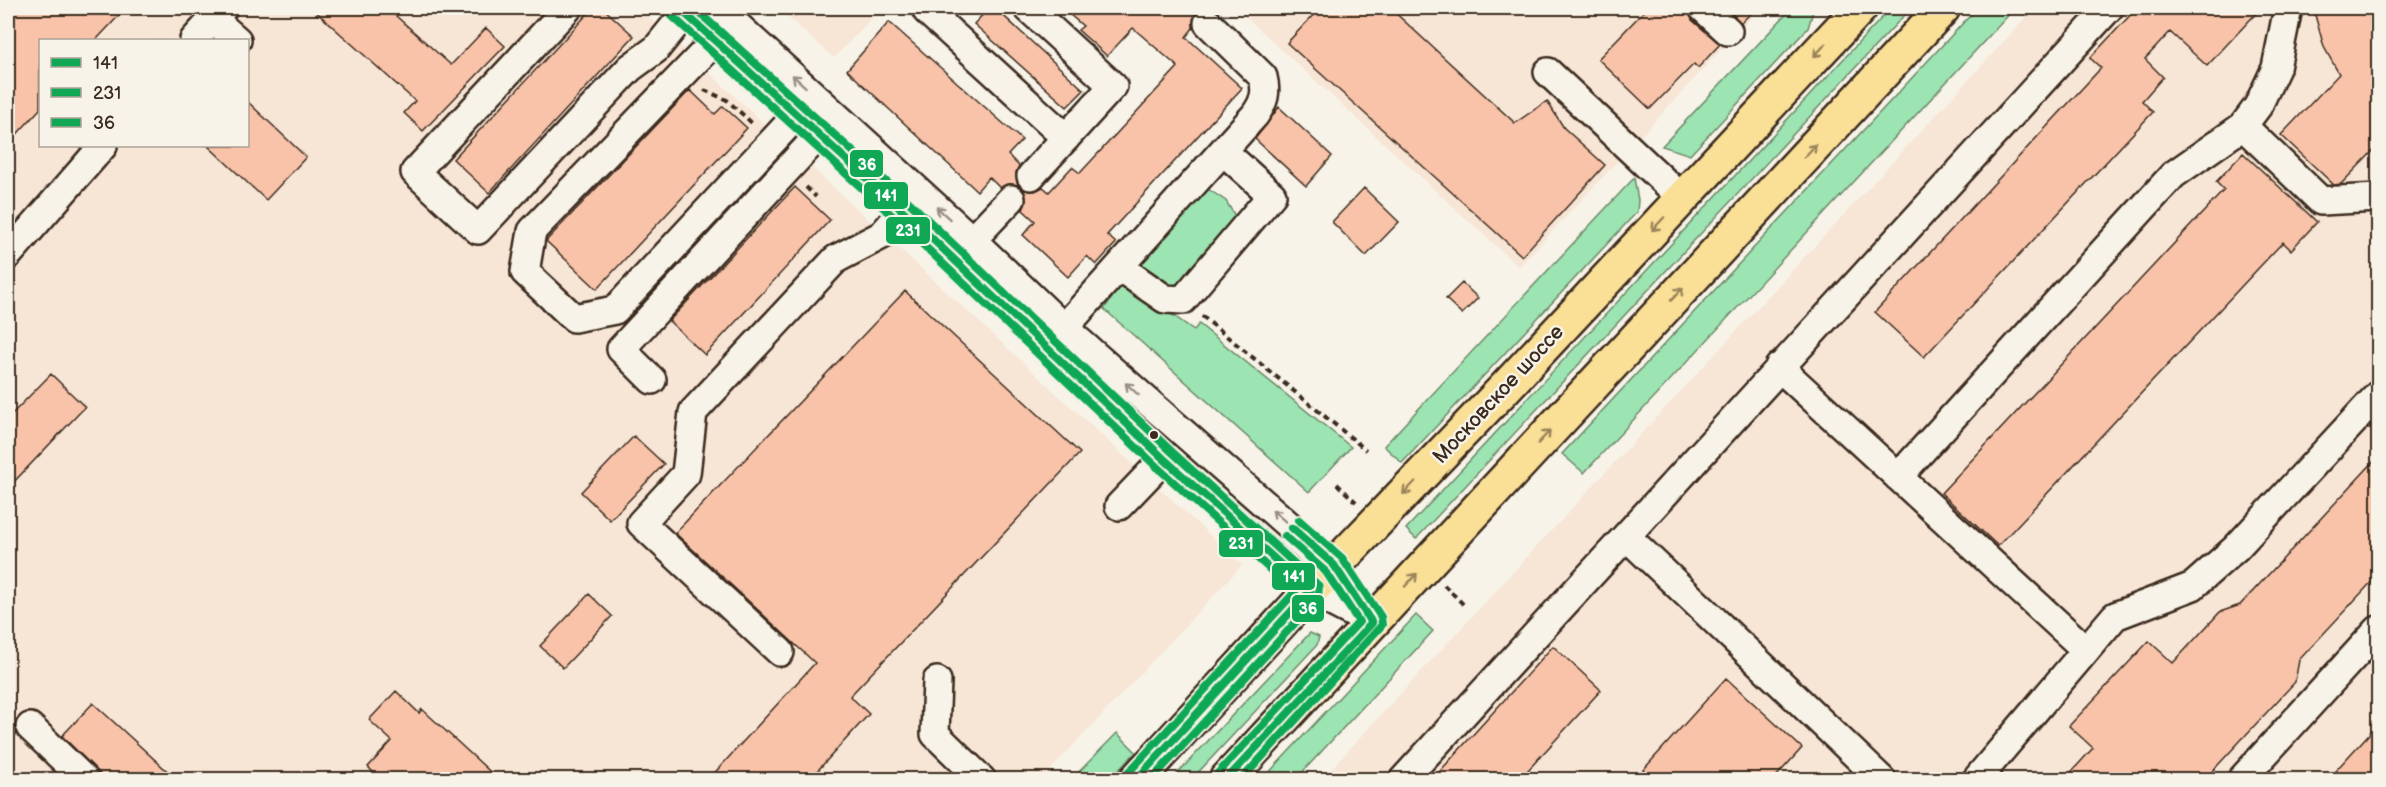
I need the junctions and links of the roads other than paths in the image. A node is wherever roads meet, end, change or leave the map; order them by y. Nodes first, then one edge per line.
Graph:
1 (568, 8) edge
2 (718, 8) edge
3 (930, 8) edge
4 (1028, 8) edge
5 (1703, 8) edge
6 (1943, 8) edge
7 (2109, 8) edge
8 (2288, 8) edge
9 (682, 10) edge
10 (1851, 10) edge
11 (218, 13) edge
12 (1208, 23) dead end
13 (1728, 31) dead end
14 (195, 39) edge
15 (236, 39) edge
16 (716, 41) junction
17 (1548, 72) dead end
18 (797, 115) junction
19 (2243, 126) junction
20 (819, 135) junction
21 (1066, 138) junction
22 (102, 147) edge
23 (1223, 151) junction
24 (1030, 176) dead end
25 (1682, 198) junction
26 (2379, 198) edge
27 (1011, 199) dead end
28 (903, 211) junction
29 (972, 240) junction
30 (8, 255) edge
31 (1119, 267) junction
32 (1064, 328) junction
33 (1779, 367) junction
34 (652, 380) dead end
35 (2379, 395) edge
36 (1164, 459) junction
37 (1898, 477) junction
38 (1119, 506) dead end
39 (1626, 536) junction
40 (1334, 565) junction
41 (1310, 591) junction
42 (1372, 623) junction
43 (2379, 630) edge
44 (2086, 650) junction
45 (780, 652) dead end
46 (937, 681) dead end
47 (30, 727) dead end
48 (85, 780) edge
49 (982, 780) edge
50 (1136, 780) edge
51 (1226, 780) edge
52 (1403, 780) edge
53 (1882, 780) edge
54 (1976, 780) edge
55 (2241, 780) edge

1 - 9 street
29 -> 2 street
3 - 21 street
4 - 21 street
5 - 13 street
42 -> 6 main road
7 - 33 street
8 - 19 street
9 - 16 street
10 -> 25 main road, Московское шоссе
11 - 14 street
11 - 15 street
12 - 23 street
16 - 18 street
16 - 18 street
17 - 25 street
18 - 20 street
19 - 26 street
19 - 37 street
20 - 28 street
20 - 34 street
21 - 24 street
22 - 30 street
23 - 31 street
23 - 31 street
25 -> 40 main road, Московское шоссе
27 - 29 street
28 - 36 street
28 - 45 street
29 - 32 street
31 - 32 street
40 -> 32 street
33 - 37 street
33 - 39 street
35 - 44 street
36 - 38 street
36 - 41 street
37 - 44 street
39 - 52 street
39 - 53 street
40 - 41 main road, Московское шоссе
40 - 42 street
41 - 42 street
41 - 50 main road, Московское шоссе
42 - 51 main road
43 - 55 street
44 - 54 street
46 - 49 street
47 - 48 street

